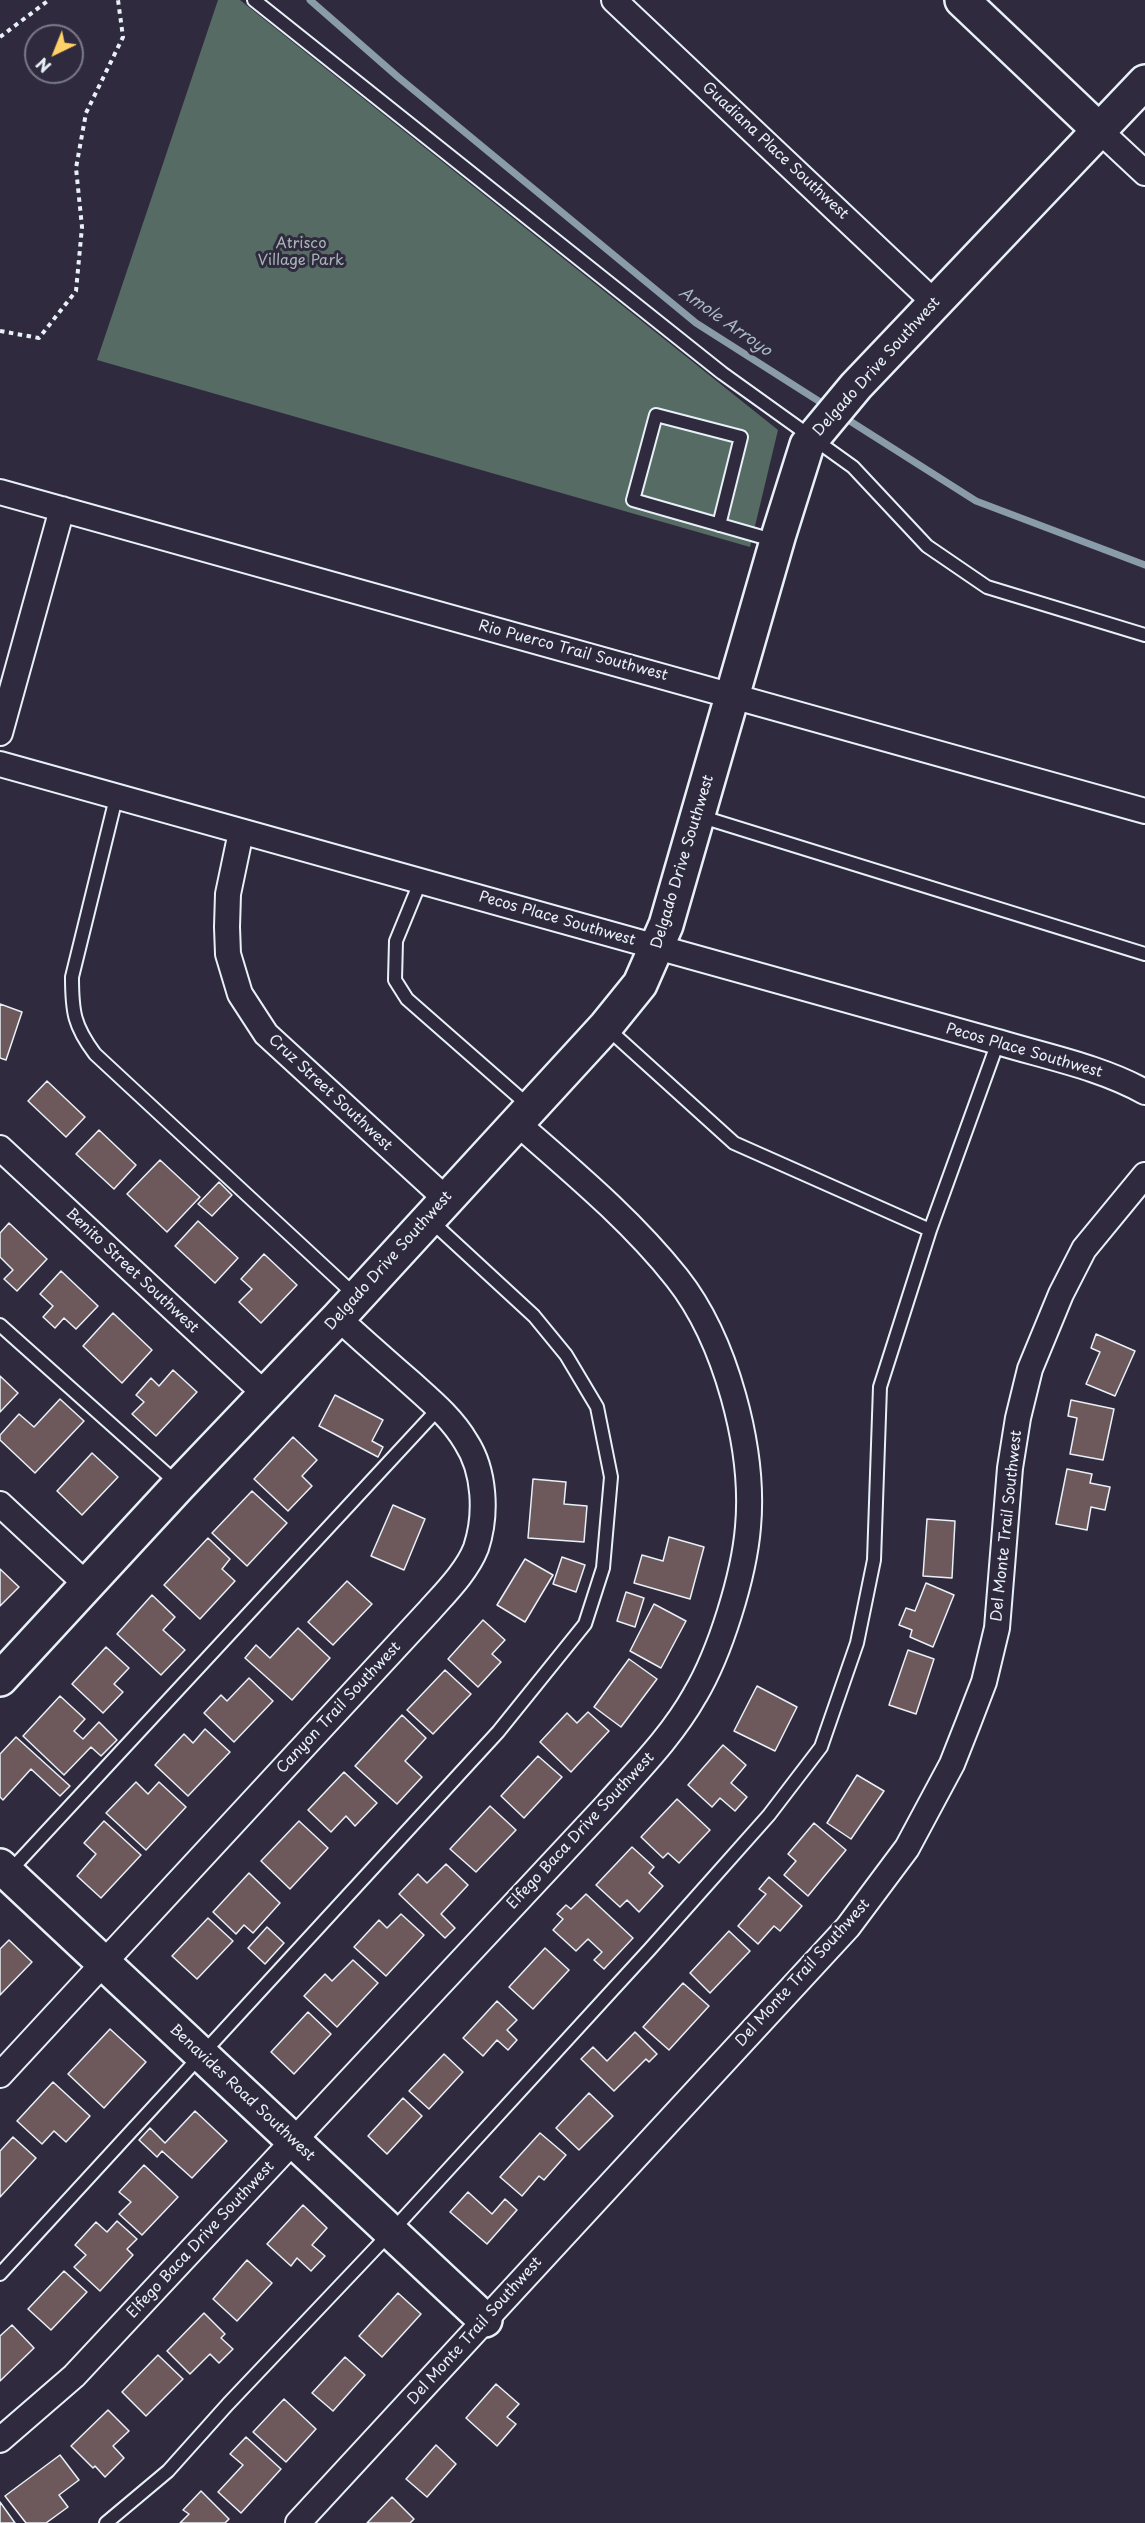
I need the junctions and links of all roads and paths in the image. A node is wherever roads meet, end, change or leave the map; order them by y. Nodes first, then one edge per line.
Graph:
1 (49, 0) edge
2 (118, 0) edge
3 (254, 0) edge
4 (614, 0) edge
5 (962, 0) edge
6 (0, 37) edge
7 (1145, 82) edge
8 (1100, 131) junction
9 (1145, 173) edge
10 (935, 303) junction
11 (0, 331) edge
12 (803, 434) junction
13 (0, 492) edge
14 (62, 510) junction
15 (718, 525) junction
16 (777, 542) junction
17 (1145, 635) edge
18 (733, 695) junction
19 (3, 707) edge
20 (0, 733) edge
21 (0, 764) edge
22 (116, 798) junction
23 (1145, 811) edge
24 (699, 816) junction
25 (241, 832) junction
26 (421, 880) junction
27 (658, 948) junction
28 (1145, 954) edge
29 (606, 1026) junction
30 (998, 1042) junction
31 (1145, 1092) edge
32 (524, 1116) junction
33 (0, 1148) edge
34 (1145, 1175) edge
35 (437, 1209) junction
36 (930, 1230) junction
37 (348, 1308) junction
38 (0, 1324) edge
39 (265, 1394) junction
40 (439, 1408) junction
41 (179, 1485) junction
42 (0, 1504) edge
43 (87, 1585) junction
44 (0, 1679) edge
45 (3, 1874) edge
46 (103, 1961) junction
47 (202, 2055) junction
48 (0, 2075) edge
49 (293, 2142) junction
50 (391, 2232) junction
51 (0, 2274) edge
52 (485, 2320) junction
53 (0, 2440) edge
54 (106, 2523) edge
55 (298, 2523) edge

1 - 6 path
2 - 11 path
3 - 12 lane
4 - 10 street, Guadiana Place Southwest
5 - 8 street
7 - 8 street, Delgado Drive Southwest
8 - 9 street
8 - 10 street, Delgado Drive Southwest
10 - 12 street, Delgado Drive Southwest
12 - 16 street, Delgado Drive Southwest
12 - 17 lane
13 - 14 street, Rio Puerco Trail Southwest
14 - 18 street, Rio Puerco Trail Southwest
14 - 19 street
15 - 15 lane
15 - 16 lane
16 - 18 street, Delgado Drive Southwest
18 - 23 street, Rio Puerco Trail Southwest
18 - 24 street, Delgado Drive Southwest
19 - 20 street
21 - 22 street, Pecos Place Southwest
22 - 25 street, Pecos Place Southwest
22 - 37 lane
24 - 27 street, Delgado Drive Southwest
24 - 28 lane
25 - 26 street, Pecos Place Southwest
25 - 35 street, Cruz Street Southwest
26 - 27 street, Pecos Place Southwest
26 - 32 lane
27 - 29 street, Delgado Drive Southwest
27 - 30 street, Pecos Place Southwest
29 - 32 street, Delgado Drive Southwest
29 - 36 lane
30 - 31 street, Pecos Place Southwest
30 - 36 lane
32 - 35 street, Delgado Drive Southwest
32 - 49 street, Elfego Baca Drive Southwest
33 - 39 street, Benito Street Southwest
34 - 52 street, Del Monte Trail Southwest
35 - 37 street, Delgado Drive Southwest
35 - 47 lane
36 - 50 lane
37 - 39 street, Delgado Drive Southwest
37 - 40 street, Canyon Trail Southwest
38 - 41 lane
39 - 41 street, Delgado Drive Southwest
40 - 45 lane
40 - 46 street, Canyon Trail Southwest
41 - 43 street, Delgado Drive Southwest
42 - 43 street
43 - 44 street, Delgado Drive Southwest
45 - 46 street, Benavides Road Southwest
46 - 47 street, Benavides Road Southwest
46 - 48 street, Canyon Trail Southwest
47 - 49 street, Benavides Road Southwest
47 - 51 lane
49 - 50 street, Benavides Road Southwest
49 - 53 street, Elfego Baca Drive Southwest
50 - 52 street, Benavides Road Southwest
50 - 54 lane
52 - 55 street, Del Monte Trail Southwest

